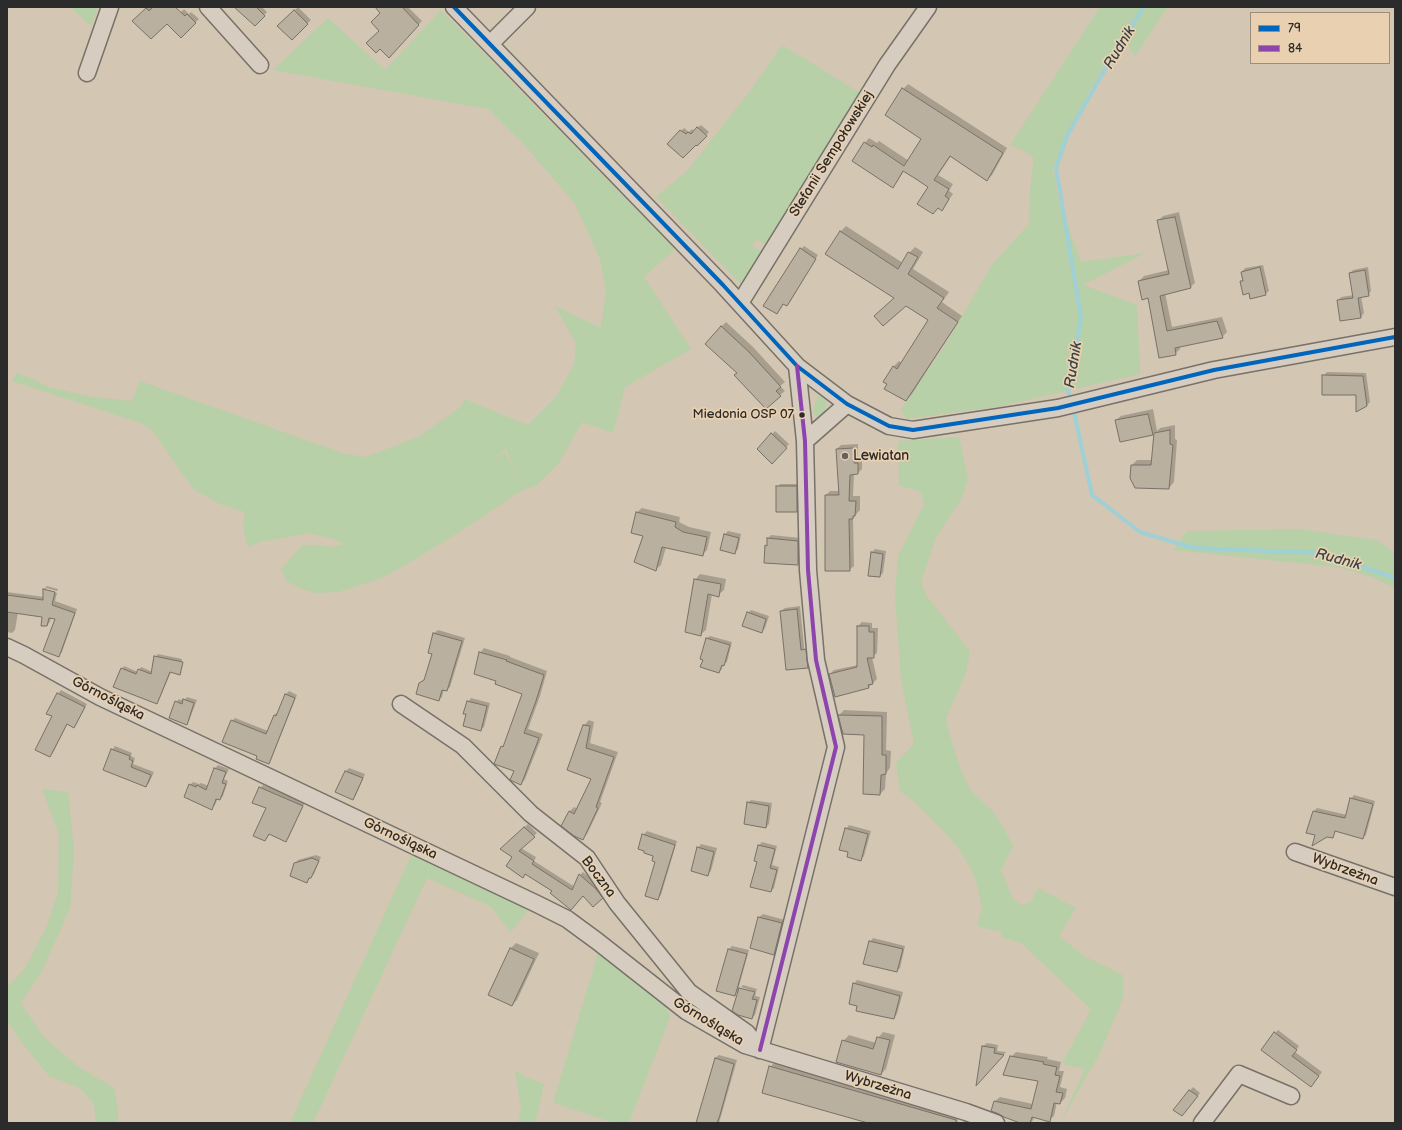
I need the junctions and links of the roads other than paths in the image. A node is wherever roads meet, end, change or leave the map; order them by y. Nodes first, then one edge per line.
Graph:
1 (110, 7) edge
2 (208, 7) edge
3 (454, 7) edge
4 (527, 7) edge
5 (928, 7) edge
6 (490, 44) junction
7 (260, 65) dead end
8 (87, 72) dead end
9 (740, 303) junction
10 (1395, 337) edge
11 (797, 366) junction
12 (846, 404) junction
13 (805, 441) junction
14 (7, 647) edge
15 (401, 704) dead end
16 (1295, 852) dead end
17 (1395, 887) edge
18 (760, 1050) junction
19 (1291, 1096) dead end
20 (996, 1123) edge
21 (1202, 1123) edge

1 - 8 street
2 - 7 street
3 - 6 street
4 - 6 street
5 - 9 street, Stefanii Sempołowskiej
6 - 9 street
9 - 11 street
10 - 12 street
11 - 12 street
11 - 13 street
12 - 13 street
13 - 18 street
14 - 18 street, Górnośląska
15 - 18 street, Boczna
16 - 17 street, Wybrzeżna
18 - 20 street, Wybrzeżna
19 - 21 street

